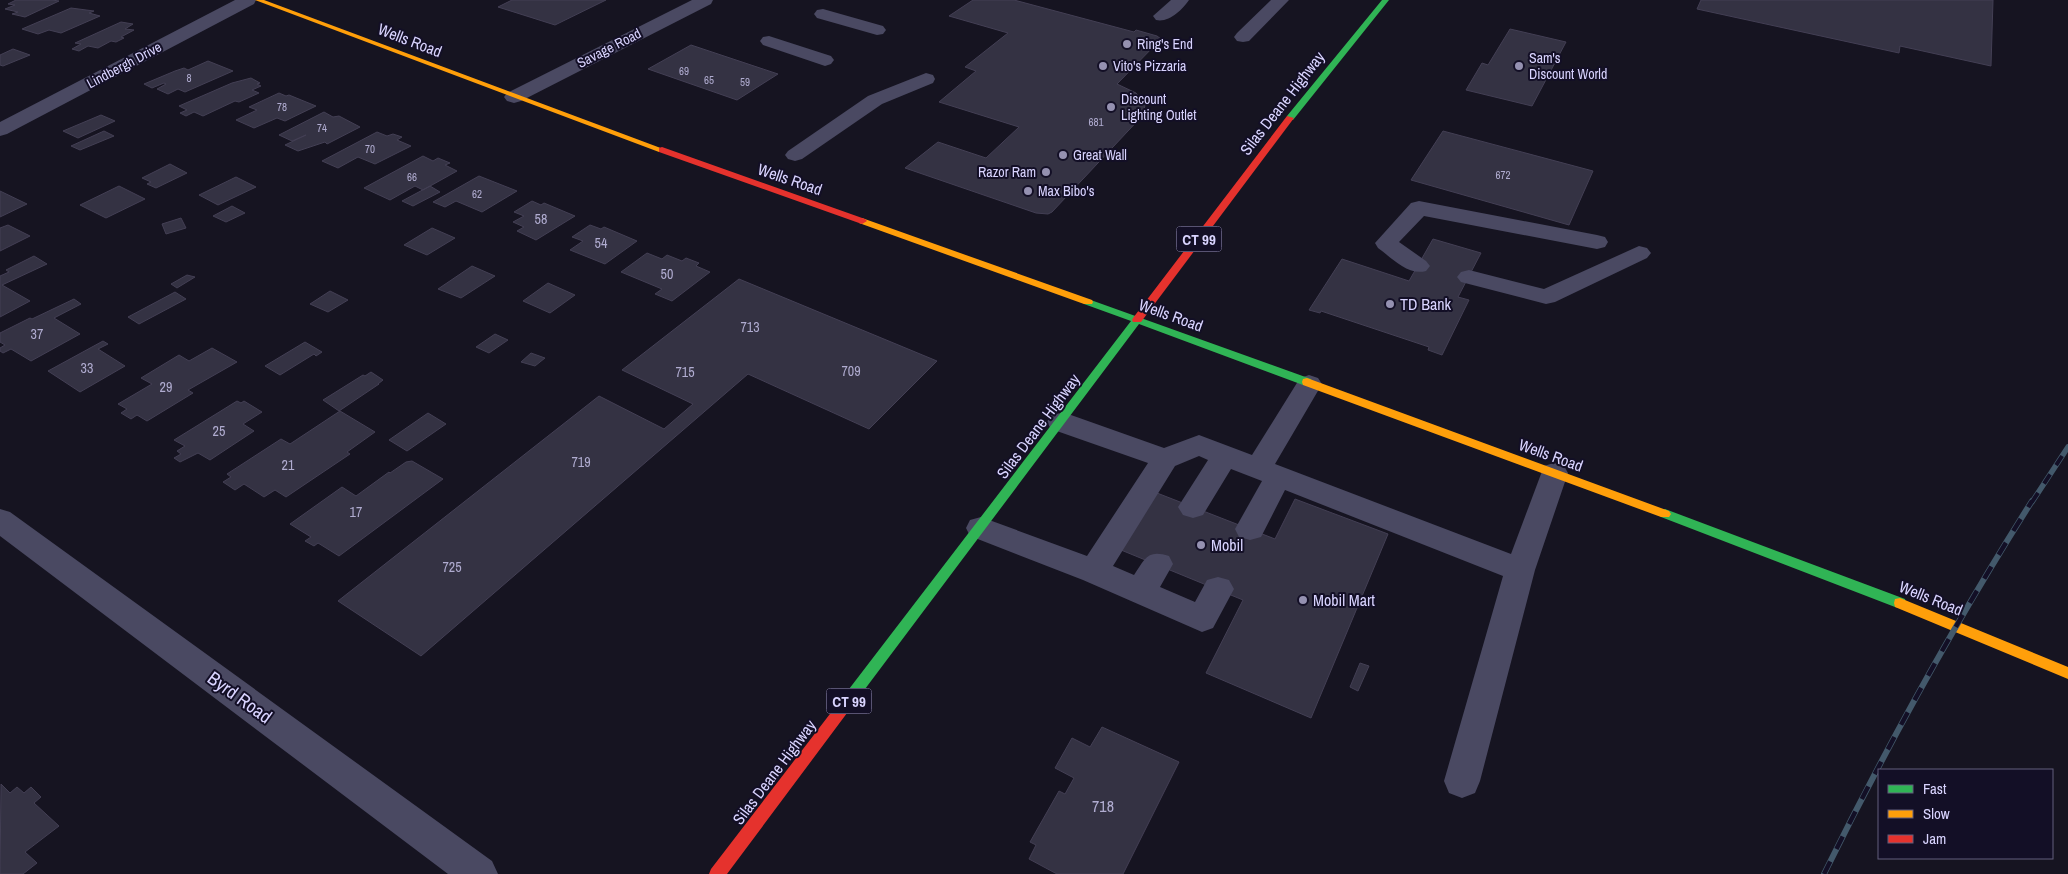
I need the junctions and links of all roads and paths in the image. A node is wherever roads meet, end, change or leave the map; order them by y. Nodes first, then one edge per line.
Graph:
1 (248, 0) edge
2 (258, 0) edge
3 (704, 0) edge
4 (1181, 0) edge
5 (1281, 0) edge
6 (1386, 0) edge
7 (823, 14) dead end
8 (1162, 16) dead end
9 (877, 30) dead end
10 (1243, 37) dead end
11 (769, 41) dead end
12 (825, 60) dead end
13 (926, 79) dead end
14 (514, 97) junction
15 (0, 130) edge
16 (795, 155) dead end
17 (1597, 242) dead end
18 (1639, 253) dead end
19 (1418, 266) dead end
20 (1469, 277) dead end
21 (1138, 320) junction
22 (1309, 384) junction
23 (1062, 422) junction
24 (1225, 456) junction
25 (1165, 459) junction
26 (1268, 473) junction
27 (1554, 473) junction
28 (1192, 507) dead end
29 (0, 520) edge
30 (981, 528) junction
31 (1250, 530) dead end
32 (1158, 564) dead end
33 (1520, 570) junction
34 (1094, 571) junction
35 (1218, 589) dead end
36 (1140, 592) junction
37 (2068, 673) edge
38 (1462, 782) dead end
39 (479, 874) edge
40 (718, 874) edge

1 - 15 street, Lindbergh Drive
2 - 14 main road, Wells Road
3 - 14 street, Savage Road
4 - 8 street
5 - 10 street
6 - 21 main road, Silas Deane Highway / CT 99
7 - 9 street
11 - 12 street
13 - 16 street
14 - 21 main road, Wells Road
17 - 19 street
18 - 20 street
21 - 22 main road, Wells Road
21 - 23 main road, Silas Deane Highway / CT 99
22 - 26 street
22 - 27 main road, Wells Road
23 - 25 street
23 - 30 main road, Silas Deane Highway / CT 99
24 - 25 street
24 - 26 street
24 - 28 street
25 - 34 street
26 - 31 street
26 - 33 street
27 - 33 street
27 - 37 main road, Wells Road
29 - 39 street, Byrd Road
30 - 34 street
30 - 40 main road, Silas Deane Highway / CT 99
32 - 36 street
33 - 38 street
34 - 36 street
35 - 36 street

